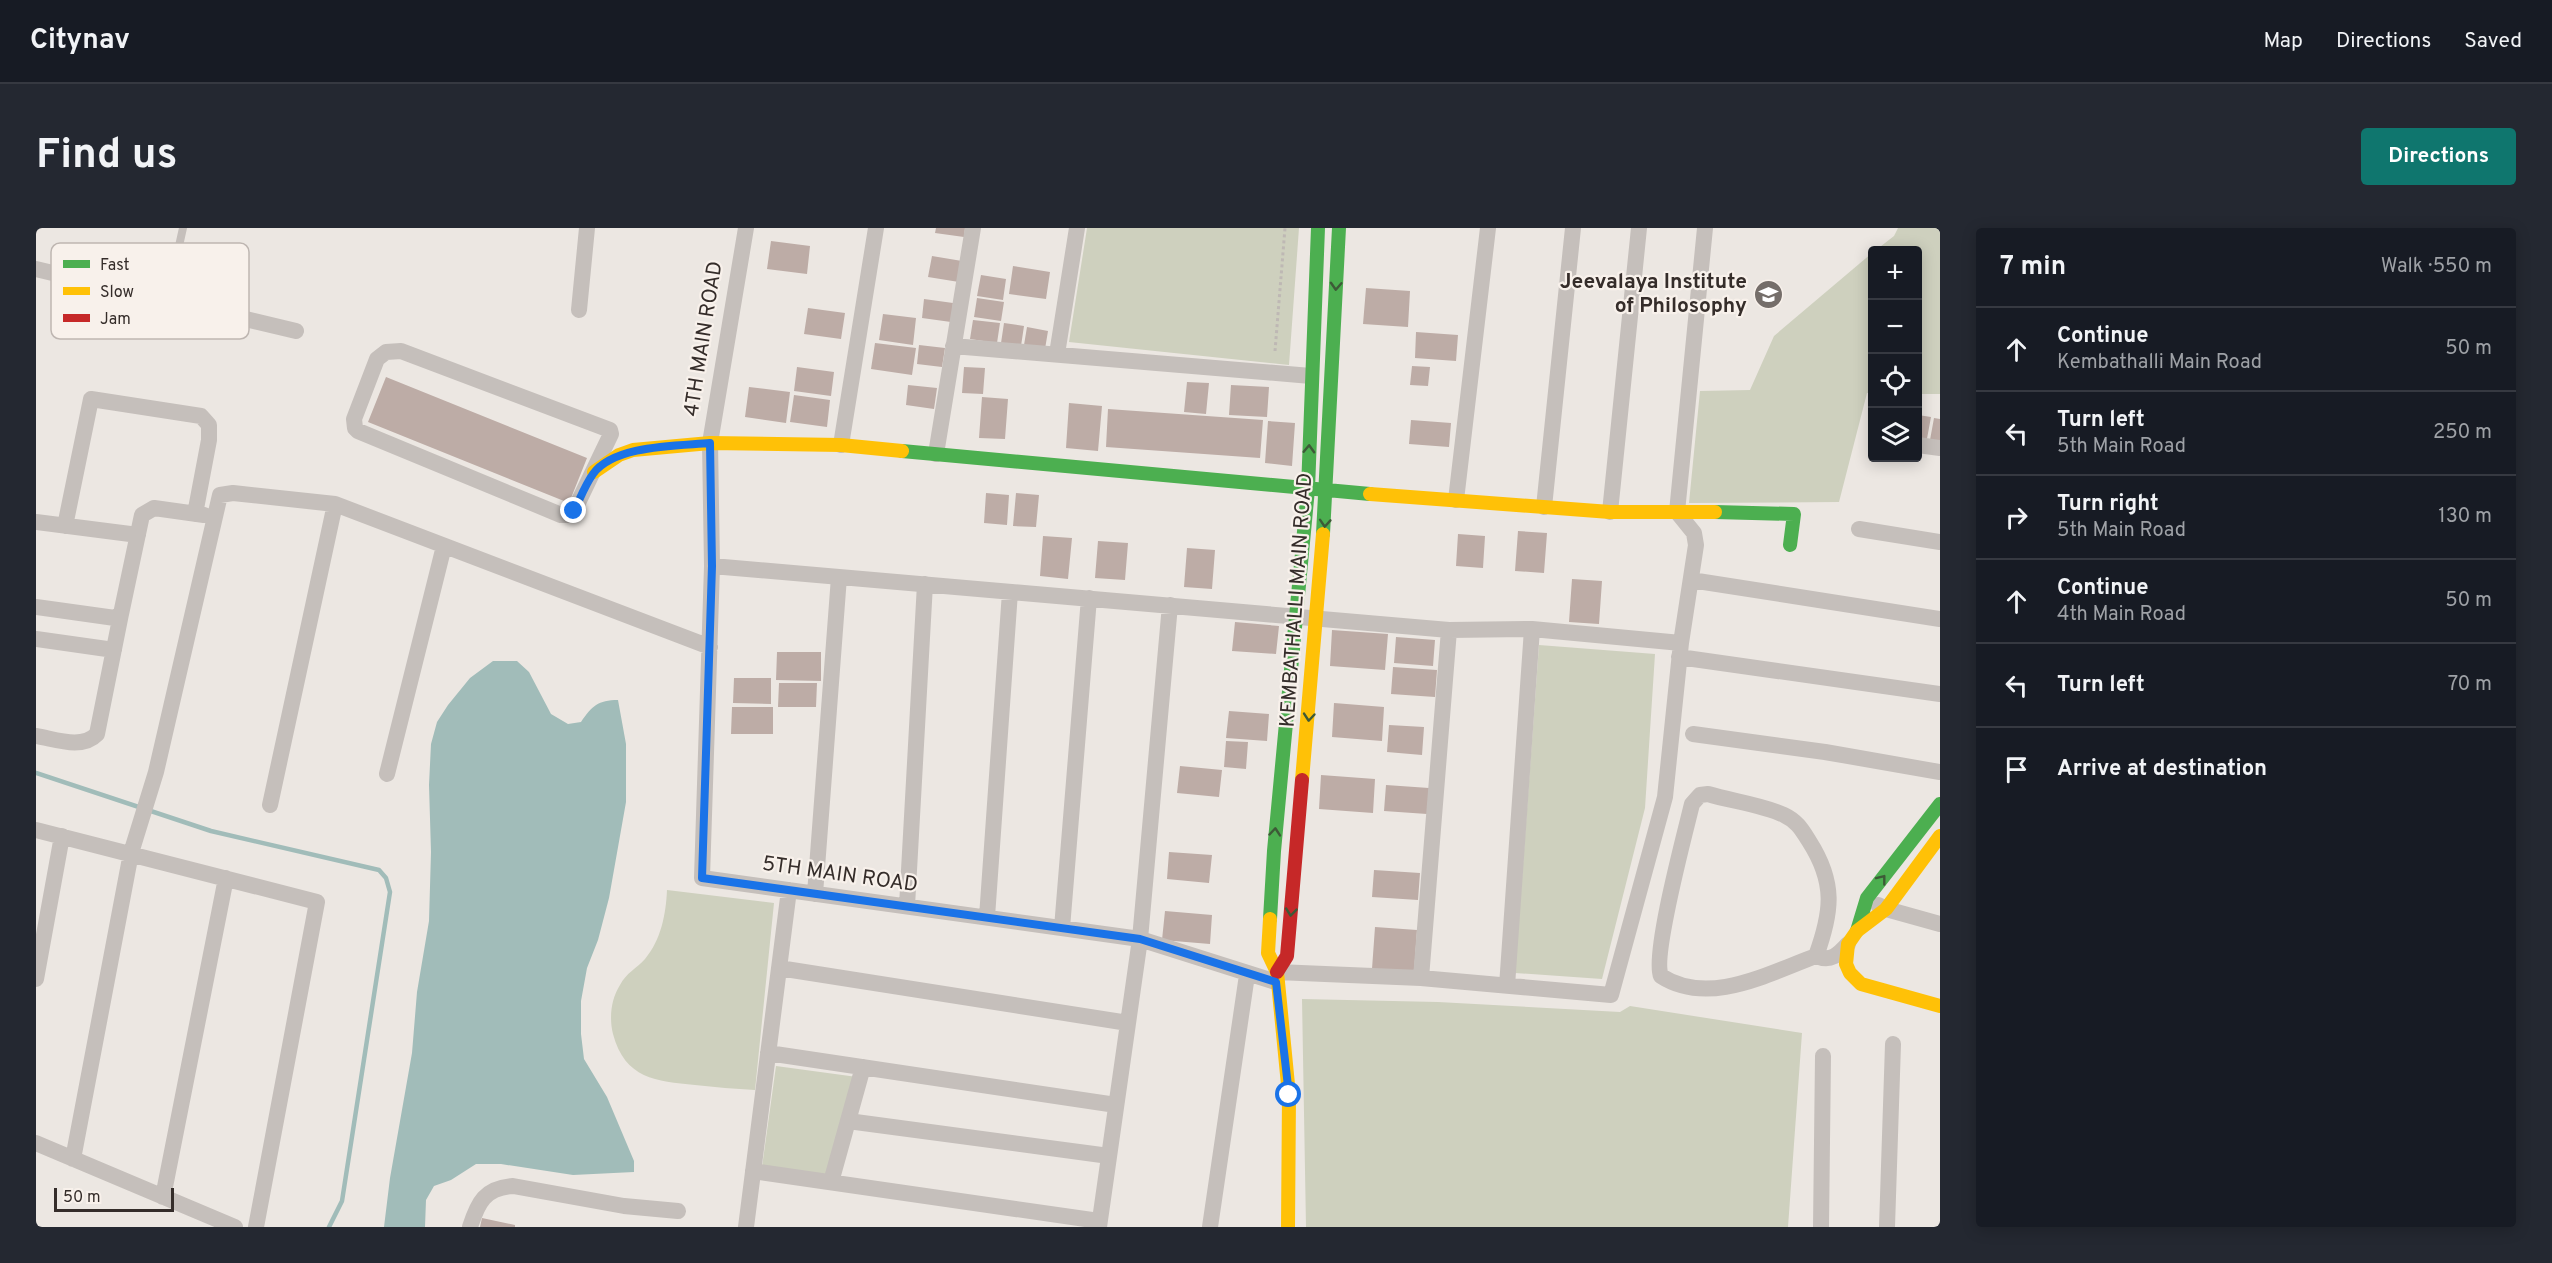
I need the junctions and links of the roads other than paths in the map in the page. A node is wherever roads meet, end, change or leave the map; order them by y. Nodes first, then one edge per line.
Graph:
1 (183, 228) edge
2 (588, 228) edge
3 (746, 228) edge
4 (876, 228) edge
5 (973, 228) edge
6 (1077, 228) edge
7 (1318, 228) edge
8 (1339, 228) edge
9 (1488, 228) edge
10 (1573, 228) edge
11 (1639, 228) edge
12 (1705, 228) edge
13 (180, 243) edge
14 (36, 269) edge
15 (51, 273) edge
16 (579, 310) dead end
17 (249, 320) edge
18 (296, 331) dead end
19 (952, 346) junction
20 (1058, 354) junction
21 (1311, 376) junction
22 (710, 443) junction
23 (841, 445) junction
24 (1922, 446) edge
25 (1940, 448) edge
26 (936, 454) junction
27 (594, 472) junction
28 (1308, 489) junction
29 (1328, 491) junction
30 (1456, 500) junction
31 (336, 504) junction
32 (1544, 507) junction
33 (1610, 512) junction
34 (1677, 512) junction
35 (195, 514) junction
36 (213, 517) junction
37 (36, 522) edge
38 (65, 526) junction
39 (1859, 529) dead end
40 (138, 535) junction
41 (1940, 542) edge
42 (1790, 545) dead end
43 (444, 546) junction
44 (712, 566) junction
45 (839, 577) junction
46 (1691, 580) junction
47 (925, 584) junction
48 (1010, 592) junction
49 (1089, 598) junction
50 (1170, 605) junction
51 (36, 607) edge
52 (121, 614) junction
53 (1294, 617) junction
54 (1318, 618) junction
55 (1940, 619) edge
56 (1532, 629) junction
57 (1449, 630) junction
58 (36, 639) edge
59 (710, 647) junction
60 (114, 650) junction
61 (1680, 650) junction
62 (1940, 694) edge
63 (1693, 734) dead end
64 (36, 735) edge
65 (1940, 772) edge
66 (387, 774) dead end
67 (1665, 797) junction
68 (1692, 804) junction
69 (1940, 804) edge
70 (270, 806) dead end
71 (36, 830) edge
72 (62, 836) junction
73 (1916, 836) junction
74 (1939, 840) edge
75 (130, 853) junction
76 (226, 878) junction
77 (789, 890) junction
78 (815, 894) junction
79 (1867, 898) junction
80 (907, 906) junction
81 (1886, 909) junction
82 (987, 917) junction
83 (1940, 924) edge
84 (1062, 928) junction
85 (1853, 937) junction
86 (1140, 939) junction
87 (1816, 956) junction
88 (779, 968) junction
89 (1247, 975) junction
90 (1276, 977) junction
91 (1421, 978) junction
92 (36, 980) edge
93 (1507, 986) junction
94 (1940, 1006) edge
95 (1128, 1023) junction
96 (1893, 1044) dead end
97 (768, 1053) junction
98 (1823, 1056) dead end
99 (863, 1067) junction
100 (1116, 1105) junction
101 (848, 1121) junction
102 (36, 1143) edge
103 (1108, 1156) junction
104 (73, 1159) junction
105 (753, 1171) junction
106 (831, 1182) junction
107 (163, 1197) junction
108 (678, 1211) dead end
109 (1099, 1224) edge
110 (235, 1227) edge
111 (256, 1227) edge
112 (470, 1227) edge
113 (746, 1227) edge
114 (1210, 1227) edge
115 (1288, 1227) edge
116 (1821, 1227) edge
117 (1887, 1227) edge

1 - 13 lane
2 - 16 street
3 - 22 street, 4TH MAIN ROAD
4 - 23 street
5 - 19 street
6 - 20 street
7 - 21 street, KEMBATHALLI MAIN ROAD
8 -> 29 street, KEMBATHALLI MAIN ROAD
9 - 30 street
10 - 32 street
11 - 33 street
12 - 34 street
14 - 15 street
17 - 18 street
19 - 20 street
19 - 26 street
20 - 21 street
28 -> 21 street, KEMBATHALLI MAIN ROAD
22 - 23 street
22 - 27 street
22 - 44 street, 4TH MAIN ROAD
23 - 26 street
24 - 25 street
26 - 28 street
27 - 27 street
28 - 29 street
28 - 53 street, KEMBATHALLI MAIN ROAD
29 - 30 street
29 -> 54 street, KEMBATHALLI MAIN ROAD
30 - 32 street
31 - 36 street
31 - 43 street
31 - 70 street
32 - 33 street
33 - 34 street
34 - 42 street
34 - 46 street
35 - 36 street
35 - 38 street
35 - 40 street
36 - 75 street
37 - 38 street
38 - 40 street
39 - 41 street
40 - 52 street
43 - 59 street
43 - 66 street
44 - 45 street
44 - 59 street, 5TH MAIN ROAD
45 - 47 street
45 - 78 street
46 - 55 street
46 - 61 street
47 - 48 street
47 - 80 street
48 - 49 street
48 - 82 street
49 - 50 street
49 - 84 street
50 - 53 street
50 - 86 street
51 - 52 street
52 - 60 street
53 - 54 street
90 -> 53 street, KEMBATHALLI MAIN ROAD
54 - 57 street
54 -> 90 street, KEMBATHALLI MAIN ROAD
56 - 57 street
56 - 61 street
56 - 93 street
57 - 91 street
58 - 60 street
59 - 77 street, 5TH MAIN ROAD
60 - 64 street
61 - 62 street
61 - 67 street
63 - 65 street
67 - 68 street
67 - 93 street, 5TH MAIN ROAD
68 - 87 street
68 - 87 street
69 - 73 street
71 - 72 street
72 - 75 street
72 - 92 street
73 - 74 street
79 -> 73 street
74 - 81 street
75 - 76 street
75 - 104 street
76 - 107 street
76 - 111 street
77 - 78 street, 5TH MAIN ROAD
77 - 88 street
78 - 80 street, 5TH MAIN ROAD
79 - 81 street
79 - 85 street
80 - 82 street, 5TH MAIN ROAD
81 - 83 street
81 - 85 street
82 - 84 street, 5TH MAIN ROAD
84 - 86 street, 5TH MAIN ROAD
85 - 87 street
85 - 94 street
86 - 89 street, 5TH MAIN ROAD
86 - 95 street
88 - 95 street
88 - 97 street
89 - 90 street, 5TH MAIN ROAD
89 - 114 street
90 - 91 street, 5TH MAIN ROAD
90 - 115 street, KEMBATHALLI MAIN ROAD
91 - 93 street, 5TH MAIN ROAD
95 - 100 street
96 - 117 street
97 - 99 street
97 - 105 street
98 - 116 street
99 - 100 street
99 - 101 street
100 - 103 street
101 - 103 street
101 - 106 street
102 - 104 street
103 - 109 street
104 - 107 street
105 - 106 street
105 - 113 street
106 - 109 street
107 - 110 street
108 - 112 street

